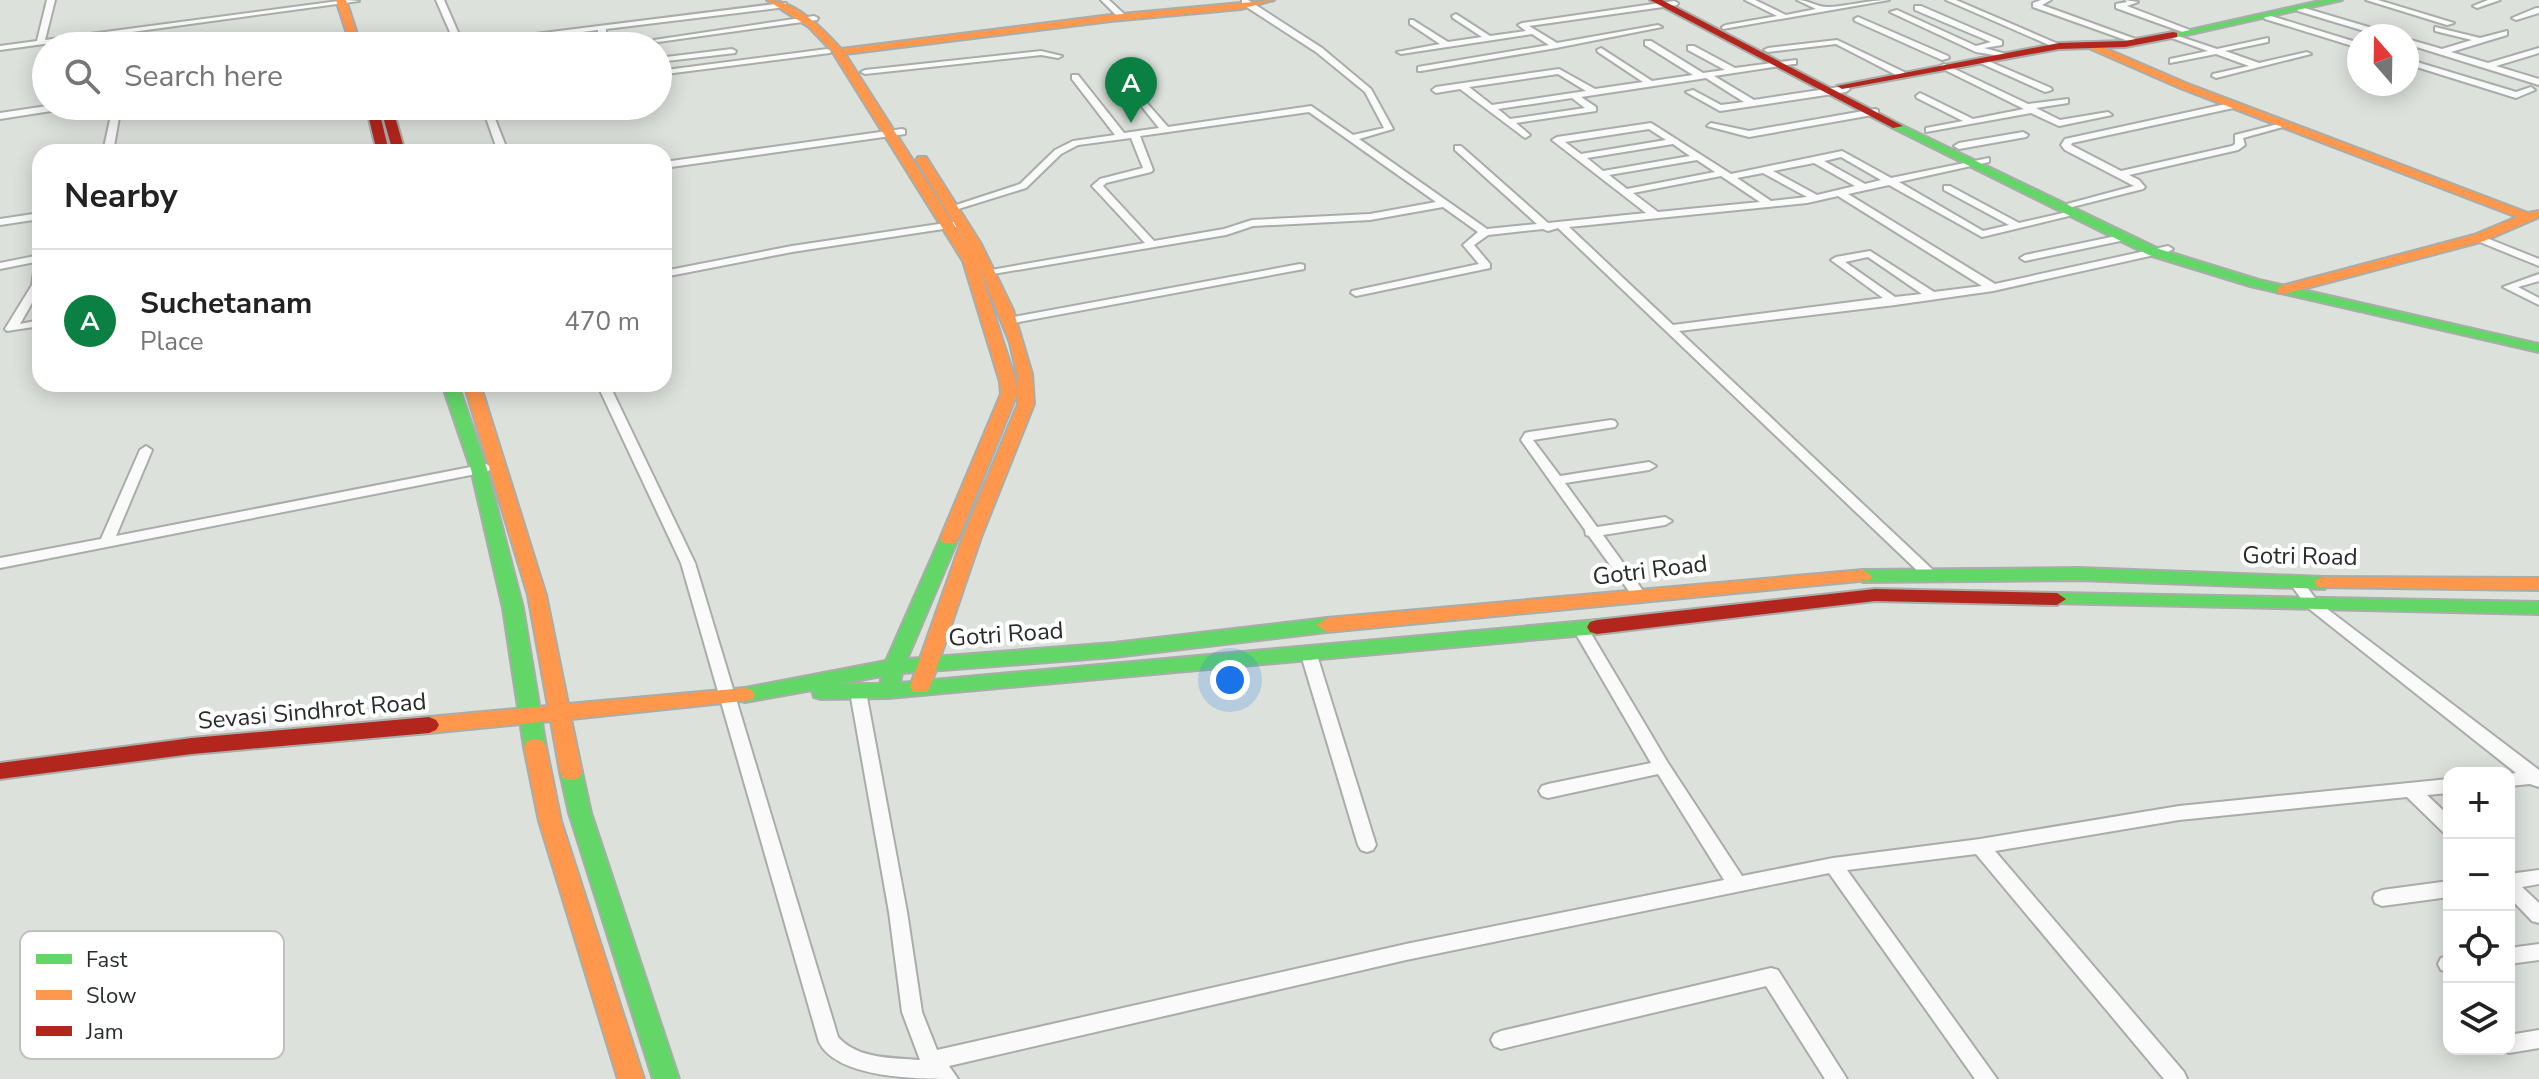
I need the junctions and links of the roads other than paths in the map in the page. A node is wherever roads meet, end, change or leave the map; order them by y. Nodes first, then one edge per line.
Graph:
1 (51, 0) edge
2 (443, 0) edge
3 (1105, 0) edge
4 (1269, 0) edge
5 (1749, 0) edge
6 (1801, 0) edge
7 (1885, 0) edge
8 (1950, 0) edge
9 (2047, 0) edge
10 (2129, 0) edge
11 (2337, 0) edge
12 (2370, 0) edge
13 (2496, 0) edge
14 (348, 1) edge
15 (781, 2) edge
16 (1249, 2) edge
17 (1664, 2) edge
18 (2477, 6) dead end
19 (1918, 8) dead end
20 (1625, 9) junction
21 (2301, 9) junction
22 (1824, 10) junction
23 (2539, 10) edge
24 (1894, 12) dead end
25 (1120, 14) junction
26 (1636, 15) dead end
27 (1456, 16) dead end
28 (1785, 17) junction
29 (2268, 17) junction
30 (809, 18) junction
31 (2516, 18) dead end
32 (1858, 19) dead end
33 (1647, 21) dead end
34 (656, 22) junction
35 (1413, 22) dead end
36 (2450, 23) dead end
37 (2350, 24) edge
38 (1726, 27) junction
39 (1962, 27) junction
40 (602, 28) junction
41 (2438, 29) dead end
42 (43, 32) edge
43 (116, 32) edge
44 (354, 32) edge
45 (362, 32) edge
46 (455, 32) edge
47 (570, 32) edge
48 (602, 32) edge
49 (657, 32) edge
50 (1532, 32) junction
51 (1938, 32) junction
52 (2191, 32) junction
53 (2504, 33) dead end
54 (2172, 35) junction
55 (672, 38) edge
56 (1902, 38) junction
57 (1489, 39) junction
58 (2265, 40) dead end
59 (2480, 40) junction
60 (2137, 41) junction
61 (2347, 42) edge
62 (32, 43) edge
63 (1648, 43) dead end
64 (1447, 45) junction
65 (2092, 45) junction
66 (2419, 45) edge
67 (1556, 46) junction
68 (2059, 46) junction
69 (0, 48) edge
70 (1691, 48) dead end
71 (839, 50) junction
72 (1601, 50) dead end
73 (2539, 50) edge
74 (732, 51) dead end
75 (2216, 51) junction
76 (1401, 52) dead end
77 (2441, 52) junction
78 (1978, 54) junction
79 (2307, 54) dead end
80 (1058, 56) dead end
81 (2518, 57) junction
82 (672, 58) edge
83 (1780, 59) junction
84 (2173, 61) dead end
85 (1944, 62) junction
86 (2539, 63) edge
87 (2419, 65) edge
88 (2258, 66) junction
89 (2488, 66) junction
90 (1421, 69) dead end
91 (2467, 69) dead end
92 (672, 71) edge
93 (865, 72) junction
94 (1735, 72) junction
95 (1901, 74) junction
96 (2449, 74) junction
97 (2216, 76) dead end
98 (1075, 77) dead end
99 (1705, 77) junction
100 (1123, 78) dead end
101 (2539, 82) edge
102 (1652, 85) junction
103 (1462, 86) junction
104 (1840, 89) junction
105 (1436, 90) dead end
106 (2048, 90) dead end
107 (2531, 90) dead end
108 (1690, 92) dead end
109 (1595, 93) junction
110 (1575, 96) junction
111 (1920, 96) dead end
112 (2065, 101) dead end
113 (1754, 104) junction
114 (2235, 105) junction
115 (1490, 108) junction
116 (2029, 109) junction
117 (32, 111) edge
118 (1875, 112) junction
119 (2108, 115) dead end
120 (0, 116) edge
121 (114, 120) edge
122 (375, 120) edge
123 (390, 120) edge
124 (491, 120) edge
125 (1508, 122) junction
126 (1974, 122) junction
127 (2286, 125) junction
128 (1711, 126) dead end
129 (1929, 130) junction
130 (1166, 131) junction
131 (896, 133) junction
132 (1135, 135) junction
133 (1525, 135) dead end
134 (2023, 135) dead end
135 (1121, 136) junction
136 (1354, 137) junction
137 (1675, 141) junction
138 (110, 144) edge
139 (381, 144) edge
140 (397, 144) edge
141 (500, 144) edge
142 (1959, 146) junction
143 (1458, 148) dead end
144 (1579, 157) junction
145 (1699, 157) junction
146 (1814, 159) junction
147 (1978, 162) junction
148 (672, 164) edge
149 (1763, 169) junction
150 (1601, 174) junction
151 (2120, 174) junction
152 (1727, 175) junction
153 (1888, 180) junction
154 (1861, 186) junction
155 (1947, 188) dead end
156 (1625, 192) junction
157 (1839, 192) junction
158 (1816, 198) junction
159 (1447, 203) junction
160 (1770, 204) junction
161 (2072, 209) junction
162 (1654, 214) junction
163 (32, 217) edge
164 (955, 219) junction
165 (2536, 219) edge
166 (0, 222) edge
167 (2016, 225) junction
168 (1562, 226) junction
169 (1548, 228) junction
170 (1485, 232) junction
171 (2121, 238) junction
172 (2487, 241) junction
173 (1152, 245) junction
174 (2161, 251) junction
175 (2025, 258) dead end
176 (32, 260) edge
177 (2539, 263) edge
178 (0, 266) edge
179 (1300, 267) dead end
180 (672, 272) edge
181 (991, 273) junction
182 (2539, 277) edge
183 (1993, 288) junction
184 (2302, 290) junction
185 (32, 293) edge
186 (1356, 293) dead end
187 (1934, 297) junction
188 (1895, 302) junction
189 (2539, 302) edge
190 (1008, 321) junction
191 (32, 325) edge
192 (1672, 328) junction
193 (2539, 339) edge
194 (2539, 348) edge
195 (453, 392) edge
196 (475, 392) edge
197 (607, 392) edge
198 (1611, 424) dead end
199 (146, 450) dead end
200 (499, 465) junction
201 (1649, 466) dead end
202 (479, 469) junction
203 (1555, 481) junction
204 (1665, 521) dead end
205 (1591, 532) junction
206 (106, 543) junction
207 (0, 563) edge
208 (1929, 574) junction
209 (2296, 582) junction
210 (2539, 584) edge
211 (1639, 595) junction
212 (2313, 605) junction
213 (2539, 608) edge
214 (1581, 629) junction
215 (1309, 655) junction
216 (927, 664) junction
217 (894, 667) junction
218 (920, 687) junction
219 (888, 691) junction
220 (771, 692) junction
221 (858, 692) junction
222 (726, 698) junction
223 (629, 708) joint
224 (557, 712) junction
225 (528, 714) junction
226 (1662, 767) junction
227 (0, 771) edge
228 (2537, 778) edge
229 (2515, 780) edge
230 (2443, 787) edge
231 (2411, 790) junction
232 (1548, 791) dead end
233 (2443, 821) edge
234 (1367, 845) dead end
235 (1980, 846) junction
236 (1833, 865) junction
237 (2539, 877) edge
238 (2515, 882) edge
239 (1737, 884) junction
240 (2515, 889) edge
241 (2443, 890) edge
242 (2382, 898) dead end
243 (2539, 915) edge
244 (2539, 952) edge
245 (2515, 955) edge
246 (2539, 1039) edge
247 (1501, 1040) dead end
248 (2515, 1043) edge
249 (940, 1071) edge
250 (631, 1079) edge
251 (666, 1079) edge
252 (1837, 1079) edge
253 (1987, 1079) edge
254 (2177, 1079) edge

1 - 42 street
2 - 46 street
3 - 25 street
4 - 16 street
5 - 28 street
6 - 22 street
7 - 22 street
8 - 68 street
9 - 60 street
10 - 52 street
11 - 21 street
12 - 36 street
13 - 18 street
14 - 43 street
14 - 44 street
14 - 45 street
15 - 30 street
15 - 34 street
16 - 25 street
16 - 71 street
16 - 136 street
17 - 20 street
17 - 38 street
17 - 83 street
19 - 39 street
20 - 26 street
20 - 50 street
21 - 29 street
21 - 37 street
22 - 28 street
23 - 31 street
24 - 51 street
25 - 71 street
27 - 57 street
28 - 38 street
29 - 52 street
29 - 61 street
30 - 55 street
30 - 71 street
32 - 56 street
33 - 67 street
34 - 40 street
34 - 49 street
35 - 64 street
38 - 83 street
39 - 51 street
39 - 78 street
40 - 47 street
40 - 48 street
41 - 59 street
50 - 57 street
50 - 67 street
51 - 56 street
51 - 78 street
52 - 54 street
53 - 59 street
54 - 60 street
54 - 75 street
56 - 85 street
57 - 64 street
58 - 75 street
59 - 77 street
60 - 65 street
62 - 69 street
63 - 99 street
64 - 76 street
65 - 68 street
65 - 114 street
66 - 77 street
67 - 90 street
68 - 78 street
70 - 94 street
71 - 92 street
71 - 93 street
71 - 131 street
72 - 102 street
73 - 81 street
74 - 82 street
75 - 84 street
75 - 88 street
77 - 89 street
78 - 85 street
78 - 106 street
79 - 88 street
80 - 93 street
81 - 86 street
81 - 89 street
83 - 94 street
83 - 95 street
83 - 104 street
85 - 95 street
85 - 116 street
87 - 96 street
88 - 97 street
89 - 101 street
91 - 96 street
93 - 131 street
94 - 99 street
95 - 104 street
96 - 107 street
98 - 135 street
99 - 102 street
99 - 113 street
100 - 130 street
102 - 109 street
103 - 105 street
103 - 109 street
103 - 115 street
104 - 113 street
104 - 118 street
104 - 129 street
108 - 113 street
109 - 110 street
110 - 115 street
110 - 125 street
111 - 126 street
112 - 116 street
114 - 127 street
114 - 151 street
115 - 125 street
116 - 119 street
116 - 126 street
117 - 120 street
118 - 128 street
118 - 147 street
121 - 138 street
122 - 139 street
123 - 140 street
124 - 141 street
125 - 133 street
126 - 129 street
127 - 151 street
127 - 165 street
129 - 142 street
130 - 132 street
130 - 136 street
131 - 148 street
131 - 164 street
132 - 135 street
132 - 173 street
134 - 142 street
135 - 164 street
136 - 159 street
137 - 144 street
137 - 144 street
137 - 145 street
142 - 147 street
143 - 169 street
144 - 150 street
145 - 150 street
145 - 152 street
146 - 149 street
146 - 153 street
146 - 154 street
147 - 153 street
147 - 161 street
149 - 152 street
149 - 158 street
150 - 156 street
151 - 161 street
152 - 156 street
152 - 160 street
153 - 154 street
153 - 167 street
154 - 157 street
155 - 167 street
156 - 162 street
157 - 158 street
157 - 183 street
158 - 160 street
159 - 170 street
159 - 173 street
160 - 162 street
161 - 167 street
161 - 171 street
161 - 174 street
162 - 168 street
163 - 166 street
164 - 180 street
164 - 181 street
164 - 217 street
165 - 172 street
168 - 169 street
168 - 192 street
169 - 170 street
170 - 186 street
171 - 174 street
171 - 175 street
172 - 177 street
172 - 184 street
172 - 184 street
173 - 181 street
174 - 183 street
174 - 184 street
176 - 178 street
179 - 190 street
181 - 190 street
182 - 189 street
183 - 187 street
184 - 193 street
184 - 194 street
185 - 191 street
187 - 188 street
187 - 188 street
188 - 192 street
190 - 216 street
192 - 208 street
195 - 202 street
196 - 200 street
197 - 222 street
198 - 203 street
199 - 206 street
200 - 202 street
200 - 224 street
201 - 203 street
202 - 206 street
202 - 225 street
203 - 205 street
204 - 205 street
205 - 211 street
206 - 207 street
208 - 209 street, Gotri Road
208 - 211 street, Gotri Road
209 - 210 street, Gotri Road
209 - 212 street
211 - 216 street, Gotri Road
212 - 213 street, Gotri Road
212 - 214 street, Gotri Road
212 - 228 street
214 - 215 street, Gotri Road
214 - 226 street
215 - 218 street, Gotri Road
215 - 234 street
216 - 217 street, Gotri Road
216 - 218 street
217 - 219 street
217 - 220 street, Gotri Road
218 - 219 street, Gotri Road
219 - 221 street, Gotri Road
220 - 221 street, Gotri Road
220 - 222 street, Gotri Road
221 - 249 street
222 - 223 street, Gotri Road
222 - 249 street
223 - 224 street, Sevasi Sindhrot Road
224 - 225 street, Sevasi Sindhrot Road
224 - 251 street
225 - 227 street, Sevasi Sindhrot Road
225 - 250 street
226 - 232 street
226 - 239 street
228 - 229 street
230 - 231 street
231 - 233 street
231 - 235 street
235 - 236 street
235 - 254 street
236 - 239 street
236 - 253 street
237 - 238 street
239 - 249 street
240 - 243 street
241 - 242 street
244 - 245 street
246 - 248 street
247 - 252 street

